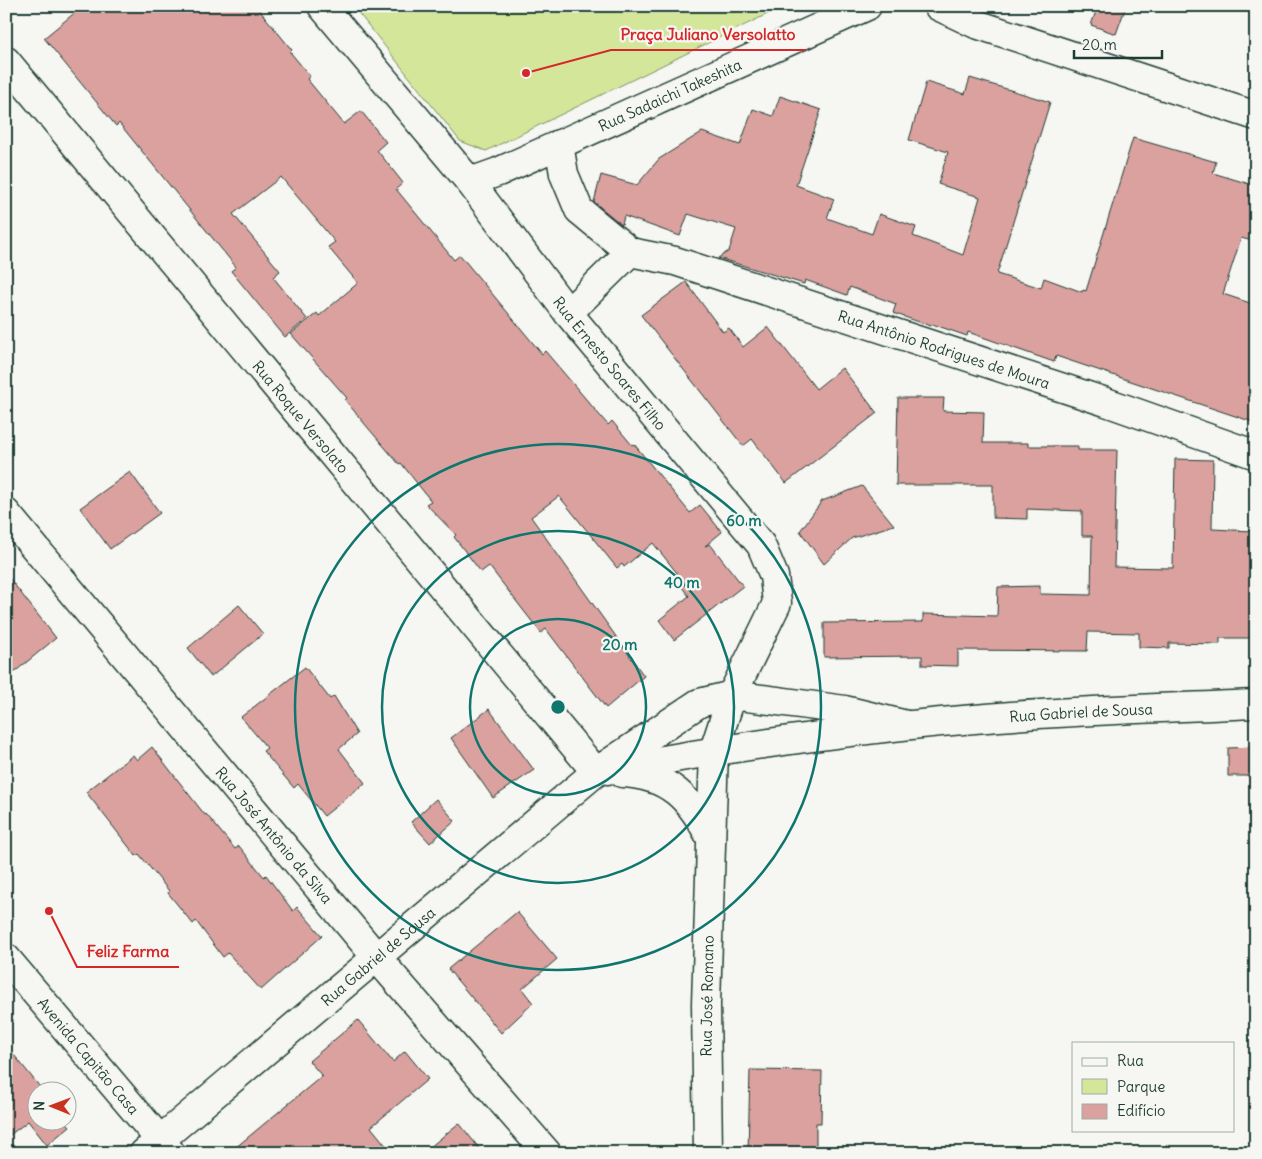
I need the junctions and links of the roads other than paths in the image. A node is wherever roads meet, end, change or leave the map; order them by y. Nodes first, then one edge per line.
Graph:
1 (322, 6) edge
2 (867, 6) edge
3 (938, 6) edge
4 (990, 6) edge
5 (1006, 33) junction
6 (6, 61) edge
7 (1256, 116) edge
8 (559, 144) junction
9 (470, 182) junction
10 (630, 252) junction
11 (568, 313) junction
12 (1256, 455) edge
13 (6, 513) edge
14 (732, 695) junction
15 (1256, 704) edge
16 (907, 725) junction
17 (714, 750) junction
18 (596, 772) junction
19 (711, 839) junction
20 (6, 958) edge
21 (377, 958) junction
22 (158, 1148) edge
23 (547, 1153) edge
24 (708, 1153) edge

1 - 9 street, Rua Ernesto Soares Filho
2 - 8 street, Rua Sadaichi Takeshita
3 - 5 street
4 - 5 street
5 - 7 street
6 - 18 street, Rua Roque Versolato
8 - 9 street, Rua Sadaichi Takeshita
8 - 10 street, Rua Antônio Rodrigues de Moura
9 - 11 street, Rua Ernesto Soares Filho
10 - 11 street
10 - 12 street, Rua Antônio Rodrigues de Moura
11 - 14 street, Rua Ernesto Soares Filho
13 - 21 street, Rua José Antônio da Silva
14 - 16 street, Rua Gabriel de Sousa
14 - 17 street, Rua Ernesto Soares Filho
14 - 18 street, Rua Gabriel de Sousa
15 - 16 street, Rua Gabriel de Sousa
16 - 17 street, Rua Gabriel de Sousa
17 - 18 street, Rua Gabriel de Sousa
17 - 19 street, Rua José Romano
18 - 19 street, Rua José Romano
18 - 21 street, Rua Gabriel de Sousa
19 - 24 street, Rua José Romano
20 - 22 street, Avenida Capitão Casa
21 - 22 street, Rua Gabriel de Sousa
21 - 23 street, Rua José Antônio da Silva

